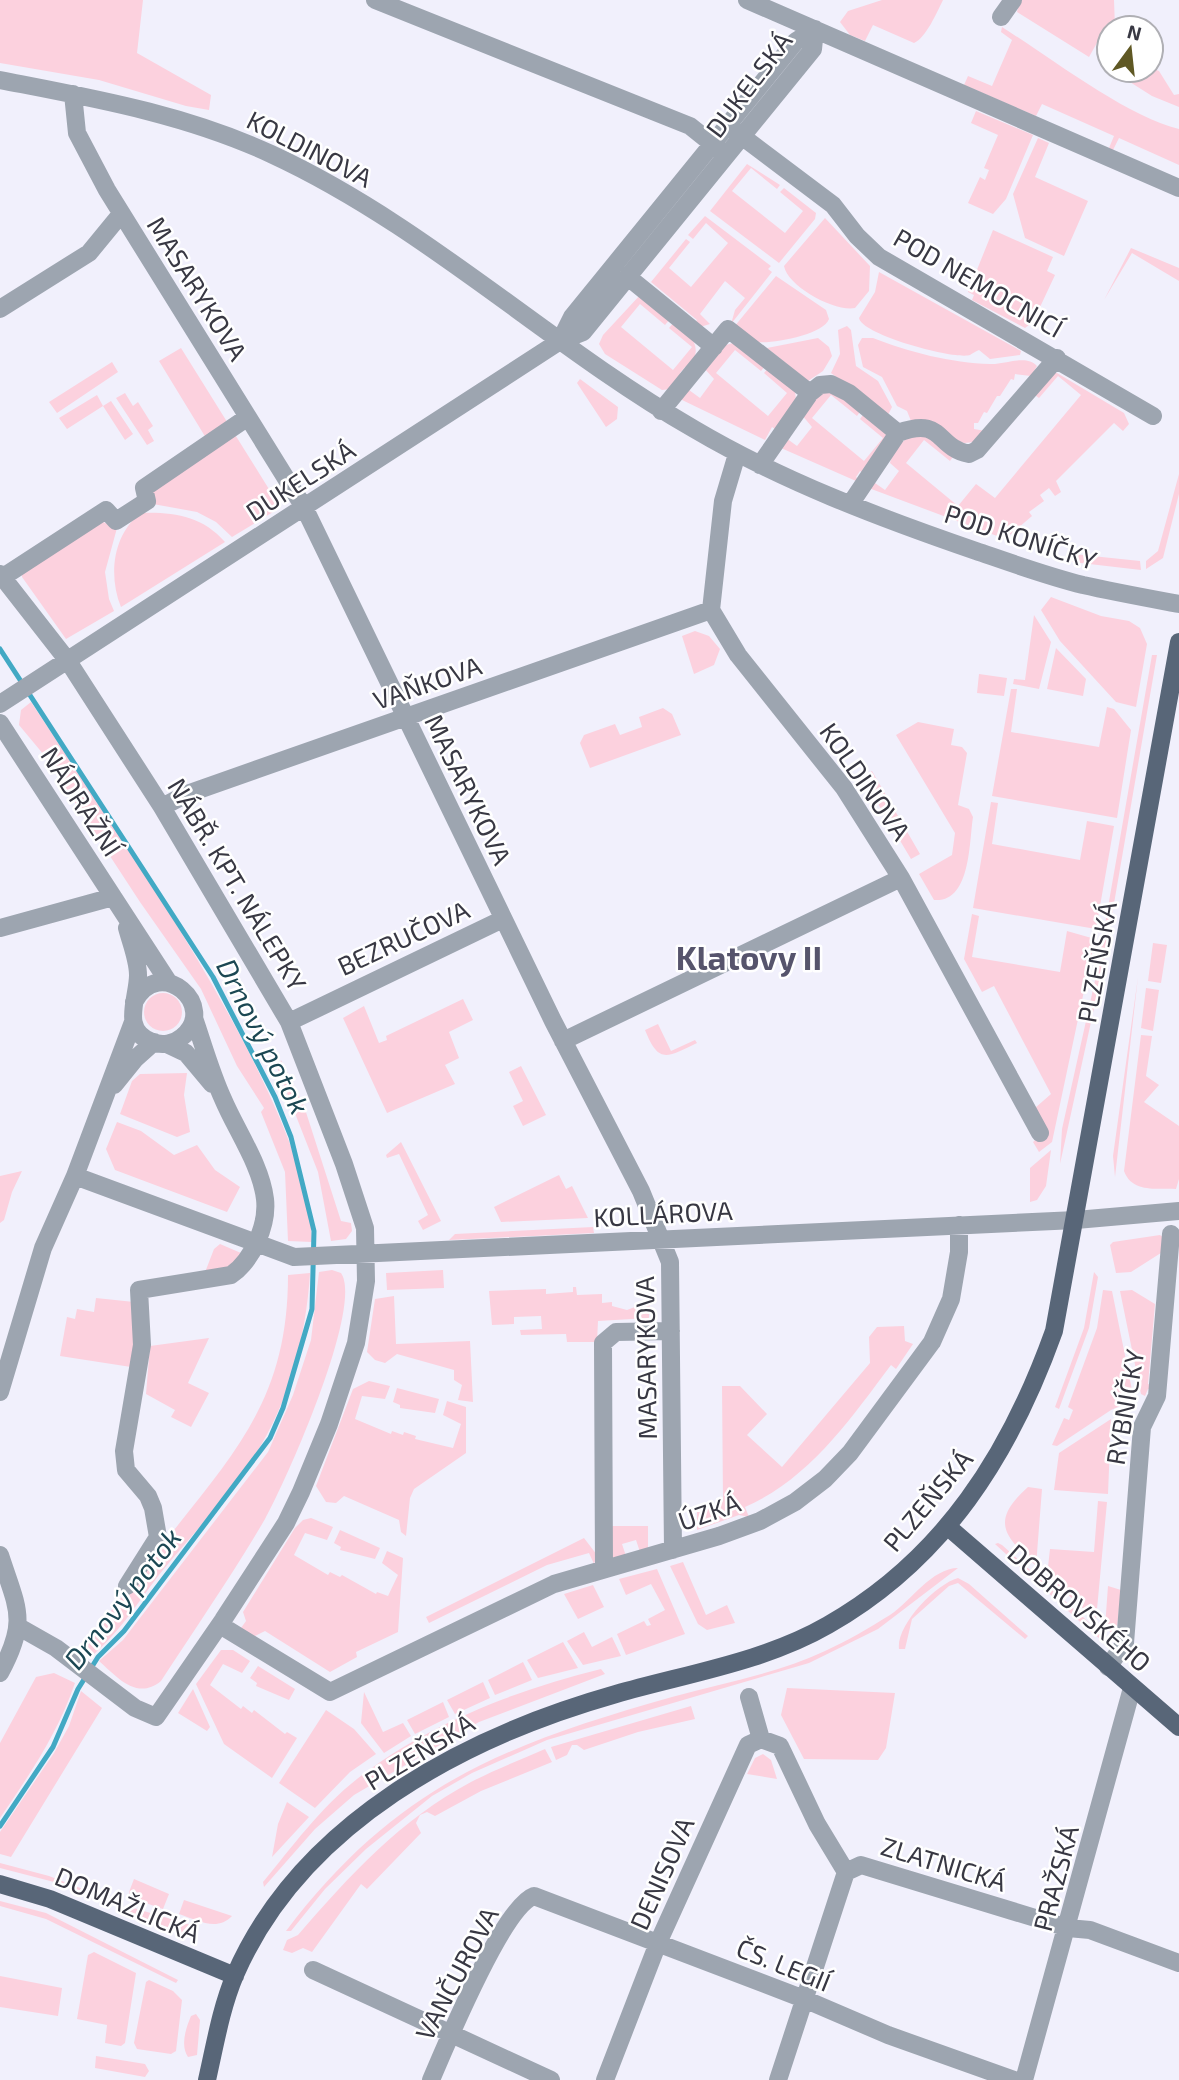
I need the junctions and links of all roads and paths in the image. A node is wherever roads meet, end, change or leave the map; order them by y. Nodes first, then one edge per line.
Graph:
1 (375, 0) edge
2 (747, 0) edge
3 (1013, 0) edge
4 (1001, 18) dead end
5 (815, 29) junction
6 (0, 80) edge
7 (73, 94) junction
8 (726, 125) junction
9 (743, 137) junction
10 (712, 144) junction
11 (727, 155) junction
12 (1179, 188) edge
13 (121, 214) junction
14 (628, 276) junction
15 (0, 309) edge
16 (560, 341) junction
17 (714, 347) junction
18 (1057, 358) junction
19 (810, 393) junction
20 (661, 411) junction
21 (1153, 416) dead end
22 (248, 417) junction
23 (898, 433) junction
24 (737, 454) junction
25 (760, 465) junction
26 (851, 503) junction
27 (305, 509) junction
28 (2, 575) edge
29 (1179, 604) edge
30 (710, 610) junction
31 (1179, 642) edge
32 (68, 661) junction
33 (5, 701) edge
34 (406, 717) junction
35 (0, 723) edge
36 (162, 807) junction
37 (901, 877) junction
38 (117, 902) junction
39 (503, 919) junction
40 (0, 928) edge
41 (169, 983) junction
42 (134, 1002) junction
43 (194, 1017) junction
44 (289, 1021) junction
45 (133, 1022) junction
46 (563, 1041) junction
47 (160, 1043) junction
48 (221, 1095) junction
49 (104, 1099) junction
50 (1040, 1133) dead end
51 (75, 1176) junction
52 (1179, 1211) edge
53 (1076, 1220) junction
54 (959, 1225) junction
55 (1171, 1234) dead end
56 (662, 1239) junction
57 (256, 1243) junction
58 (367, 1252) junction
59 (671, 1331) junction
60 (0, 1392) edge
61 (947, 1526) junction
62 (673, 1550) junction
63 (0, 1555) edge
64 (604, 1569) junction
65 (127, 1586) dead end
66 (220, 1625) junction
67 (19, 1627) junction
68 (1108, 1667) junction
69 (0, 1673) edge
70 (1132, 1688) junction
71 (750, 1697) dead end
72 (1179, 1727) edge
73 (761, 1739) junction
74 (846, 1872) junction
75 (0, 1884) edge
76 (534, 1896) joint
77 (1068, 1928) junction
78 (658, 1942) junction
79 (1179, 1963) edge
80 (313, 1970) dead end
81 (235, 1976) junction
82 (804, 1999) junction
83 (450, 2035) junction
84 (207, 2080) edge
85 (431, 2080) edge
86 (551, 2080) edge
87 (605, 2080) edge
88 (778, 2080) edge
89 (1014, 2080) edge
90 (1024, 2080) edge

1 - 10 street
2 - 5 street
3 - 4 street
5 - 8 street, DUKELSKÁ
5 - 9 street, DUKELSKÁ
5 - 12 street
6 - 7 street, KOLDINOVA
7 - 13 street, MASARYKOVA
7 - 16 street, KOLDINOVA
8 - 9 street, POD NEMOCNICÍ
8 - 10 street, DUKELSKÁ
9 - 11 street, DUKELSKÁ
9 - 18 street, POD NEMOCNICÍ
10 - 11 street
10 - 16 street, DUKELSKÁ
11 - 14 street, DUKELSKÁ
13 - 15 street
13 - 22 street, MASARYKOVA
14 - 16 street, DUKELSKÁ
14 - 17 street
16 - 20 street, POD KONÍČKY
16 - 27 street, DUKELSKÁ
17 - 19 street
17 - 20 street
18 - 21 street, POD NEMOCNICÍ
18 - 23 street
19 - 23 street
19 - 25 street
20 - 24 street, POD KONÍČKY
22 - 27 street, MASARYKOVA
22 - 28 street
23 - 26 street
24 - 25 street, POD KONÍČKY
24 - 30 street
25 - 26 street, POD KONÍČKY
26 - 29 street, POD KONÍČKY
27 - 32 street, DUKELSKÁ
27 - 34 street, MASARYKOVA
28 - 32 street, NÁBŘ. KPT. NÁLEPKY
30 - 34 street, VAŇKOVA
30 - 37 street, KOLDINOVA
31 - 53 main road, PLZEŇSKÁ
32 - 33 street, DUKELSKÁ
32 - 36 street, NÁBŘ. KPT. NÁLEPKY
34 - 36 street, VAŇKOVA
34 - 39 street, MASARYKOVA
35 - 38 street, NÁDRAŽNÍ
36 - 44 street, NÁBŘ. KPT. NÁLEPKY
37 - 46 street
37 - 50 street, KOLDINOVA
38 - 40 street
38 - 41 street, NÁDRAŽNÍ
38 - 42 street, NÁDRAŽNÍ
39 - 44 street, BEZRUČOVA
39 - 46 street, MASARYKOVA
41 - 42 street
41 - 43 street, NÁDRAŽNÍ
42 - 45 street, NÁDRAŽNÍ
43 - 47 street, NÁDRAŽNÍ
43 - 48 street
44 - 58 street, NÁBŘ. KPT. NÁLEPKY
45 - 47 street
45 - 49 street, NÁDRAŽNÍ
46 - 56 street, MASARYKOVA
47 - 48 street
47 - 49 street, NÁDRAŽNÍ
48 - 57 street
49 - 51 street, NÁDRAŽNÍ
51 - 57 street, KOLLÁROVA
51 - 60 street, NÁDRAŽNÍ
52 - 53 street, KOLLÁROVA
53 - 54 street, KOLLÁROVA
53 - 61 main road, PLZEŇSKÁ
54 - 56 street, KOLLÁROVA
54 - 62 street, ÚZKÁ
55 - 68 street, RYBNÍČKY
56 - 58 street, KOLLÁROVA
56 - 59 street, MASARYKOVA
57 - 58 street, KOLLÁROVA
57 - 65 street
58 - 66 street, NÁBŘ. KPT. NÁLEPKY
59 - 62 street, MASARYKOVA
59 - 64 street
61 - 68 main road, DOBROVSKÉHO
61 - 81 main road, PLZEŇSKÁ
62 - 64 street, ÚZKÁ
63 - 67 street
64 - 66 street, ÚZKÁ
66 - 67 street, NÁBŘ. KPT. NÁLEPKY
67 - 69 street
68 - 70 main road, DOBROVSKÉHO
70 - 72 main road, DOBROVSKÉHO
70 - 77 street, PRAŽSKÁ
71 - 73 street
73 - 74 street
73 - 78 street, DENISOVA
74 - 77 street, ZLATNICKÁ
74 - 82 street
75 - 81 main road, DOMAŽLICKÁ
76 - 78 street, ČS. LEGIÍ
76 - 83 street, VANČUROVA
77 - 79 street, ZLATNICKÁ
77 - 90 street, PRAŽSKÁ
78 - 82 street, ČS. LEGIÍ
78 - 87 street, DENISOVA
80 - 83 street
81 - 84 main road, PLZEŇSKÁ
82 - 88 street
82 - 89 street, ČS. LEGIÍ
83 - 85 street, VANČUROVA
83 - 86 street

